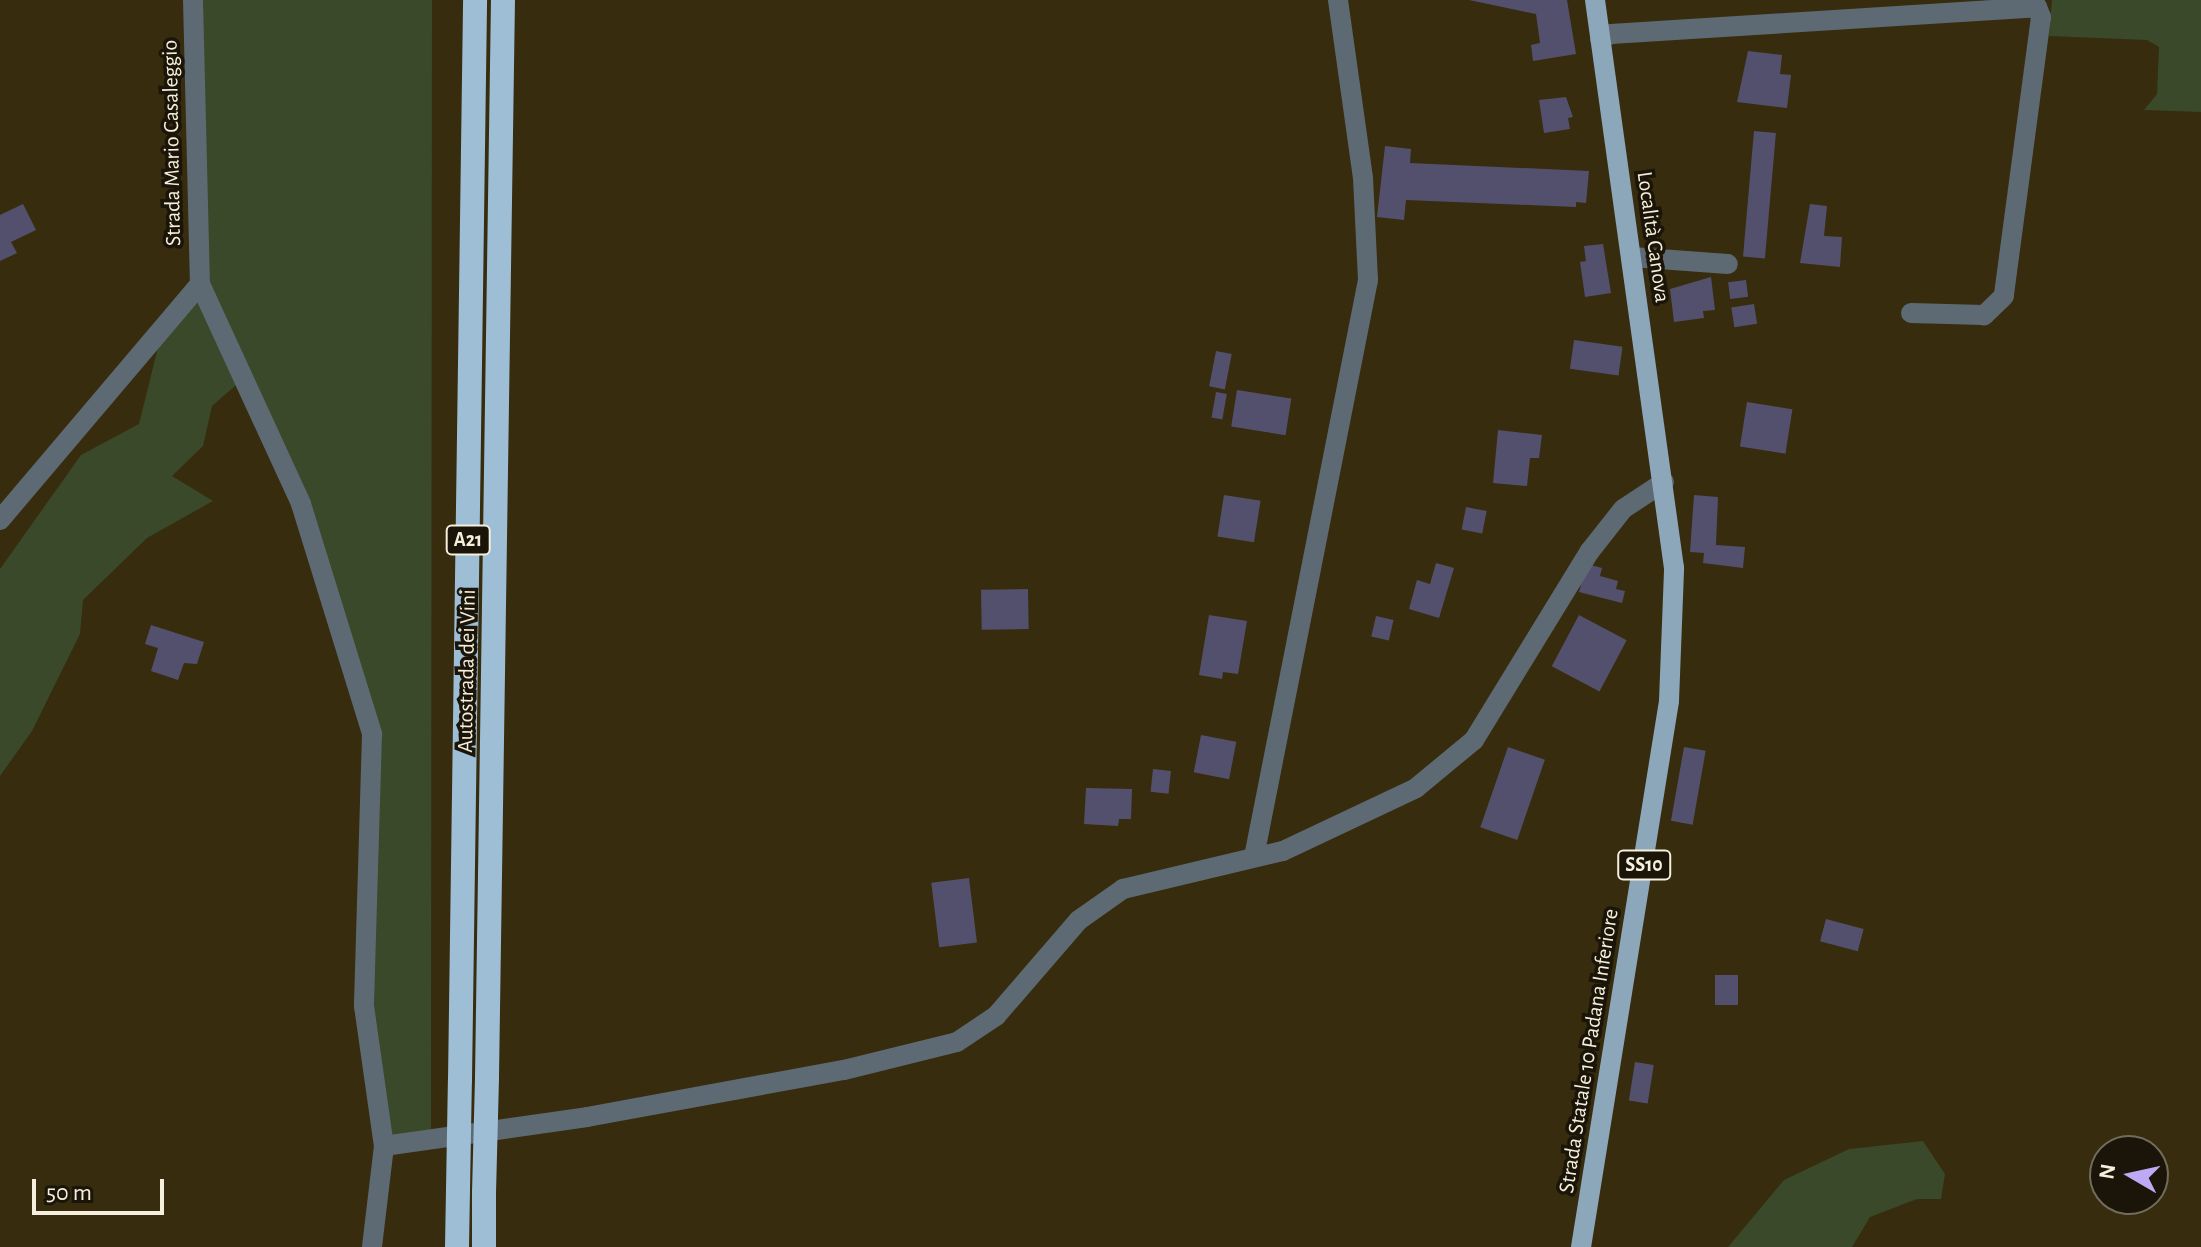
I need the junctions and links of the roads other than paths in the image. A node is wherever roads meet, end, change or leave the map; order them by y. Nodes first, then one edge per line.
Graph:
1 (193, 0) edge
2 (475, 0) edge
3 (503, 0) edge
4 (1338, 0) edge
5 (1595, 0) edge
6 (1600, 39) junction
7 (1632, 257) junction
8 (1728, 264) dead end
9 (200, 284) junction
10 (1911, 313) dead end
11 (1664, 482) junction
12 (0, 520) edge
13 (1254, 857) junction
14 (384, 1146) junction
15 (372, 1247) edge
16 (457, 1247) edge
17 (484, 1247) edge
18 (1581, 1247) edge

1 - 9 street, Strada Mario Casaleggio
2 - 16 highway, Autostrada dei Vini / A21, bridge
3 - 17 highway, Autostrada dei Vini / A21, bridge
4 - 13 street
5 - 6 main road, Località Canova / SS10
6 - 7 main road, Località Canova / SS10
6 - 10 street
7 - 8 street
7 - 11 main road, Località Canova / SS10
9 - 12 street
9 - 14 street
11 - 13 street
11 - 18 main road, Strada Statale 10 Padana Inferiore / SS10
13 - 14 street
14 - 15 street

